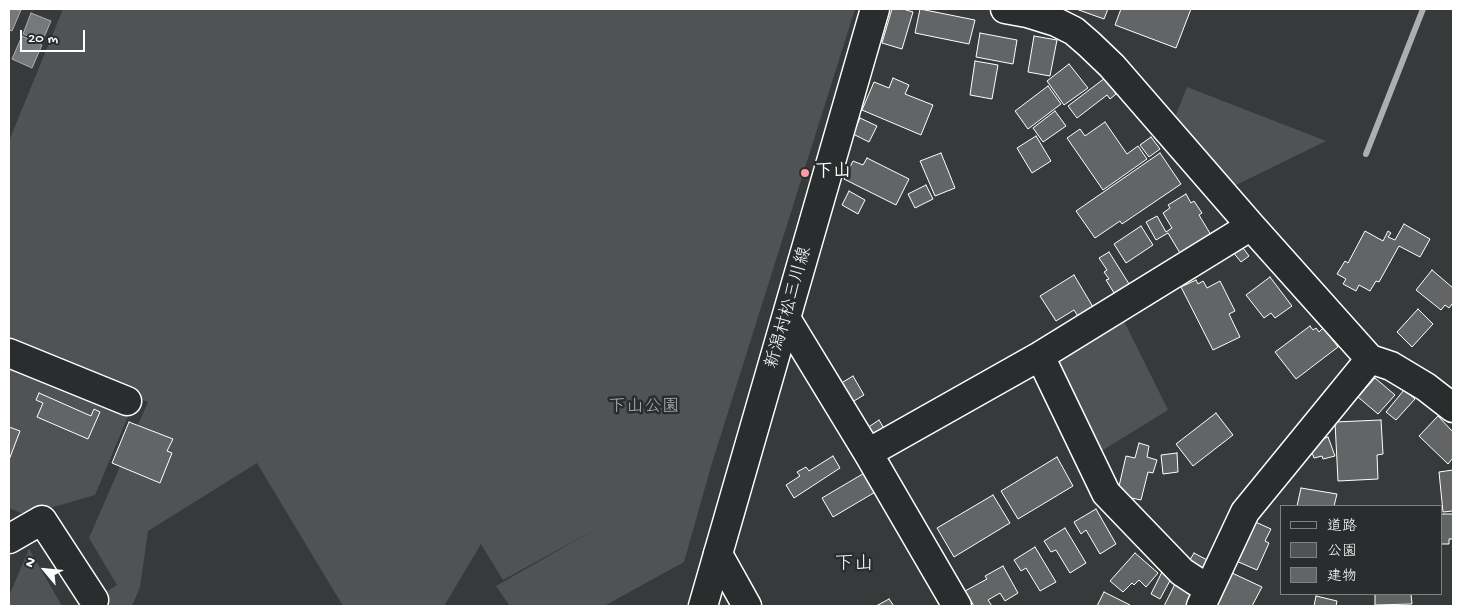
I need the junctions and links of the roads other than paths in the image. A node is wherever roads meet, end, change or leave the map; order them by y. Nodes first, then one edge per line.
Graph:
1 (875, 9) edge
2 (1005, 9) edge
3 (1250, 226) junction
4 (787, 320) junction
5 (9, 353) edge
6 (1040, 356) junction
7 (1370, 359) junction
8 (127, 401) dead end
9 (1453, 408) edge
10 (868, 453) junction
11 (9, 539) edge
12 (718, 554) junction
13 (1204, 598) edge
14 (94, 600) dead end
15 (703, 606) edge
16 (748, 606) edge
17 (957, 606) edge

1 - 4 street, 新潟村松三川線
2 - 3 street
3 - 6 street
3 - 7 street
4 - 10 street
4 - 12 street, 新潟村松三川線
5 - 8 street
6 - 10 street
6 - 13 street
7 - 9 street
7 - 13 street
10 - 17 street
11 - 14 street
12 - 15 street, 新潟村松三川線
12 - 16 street

